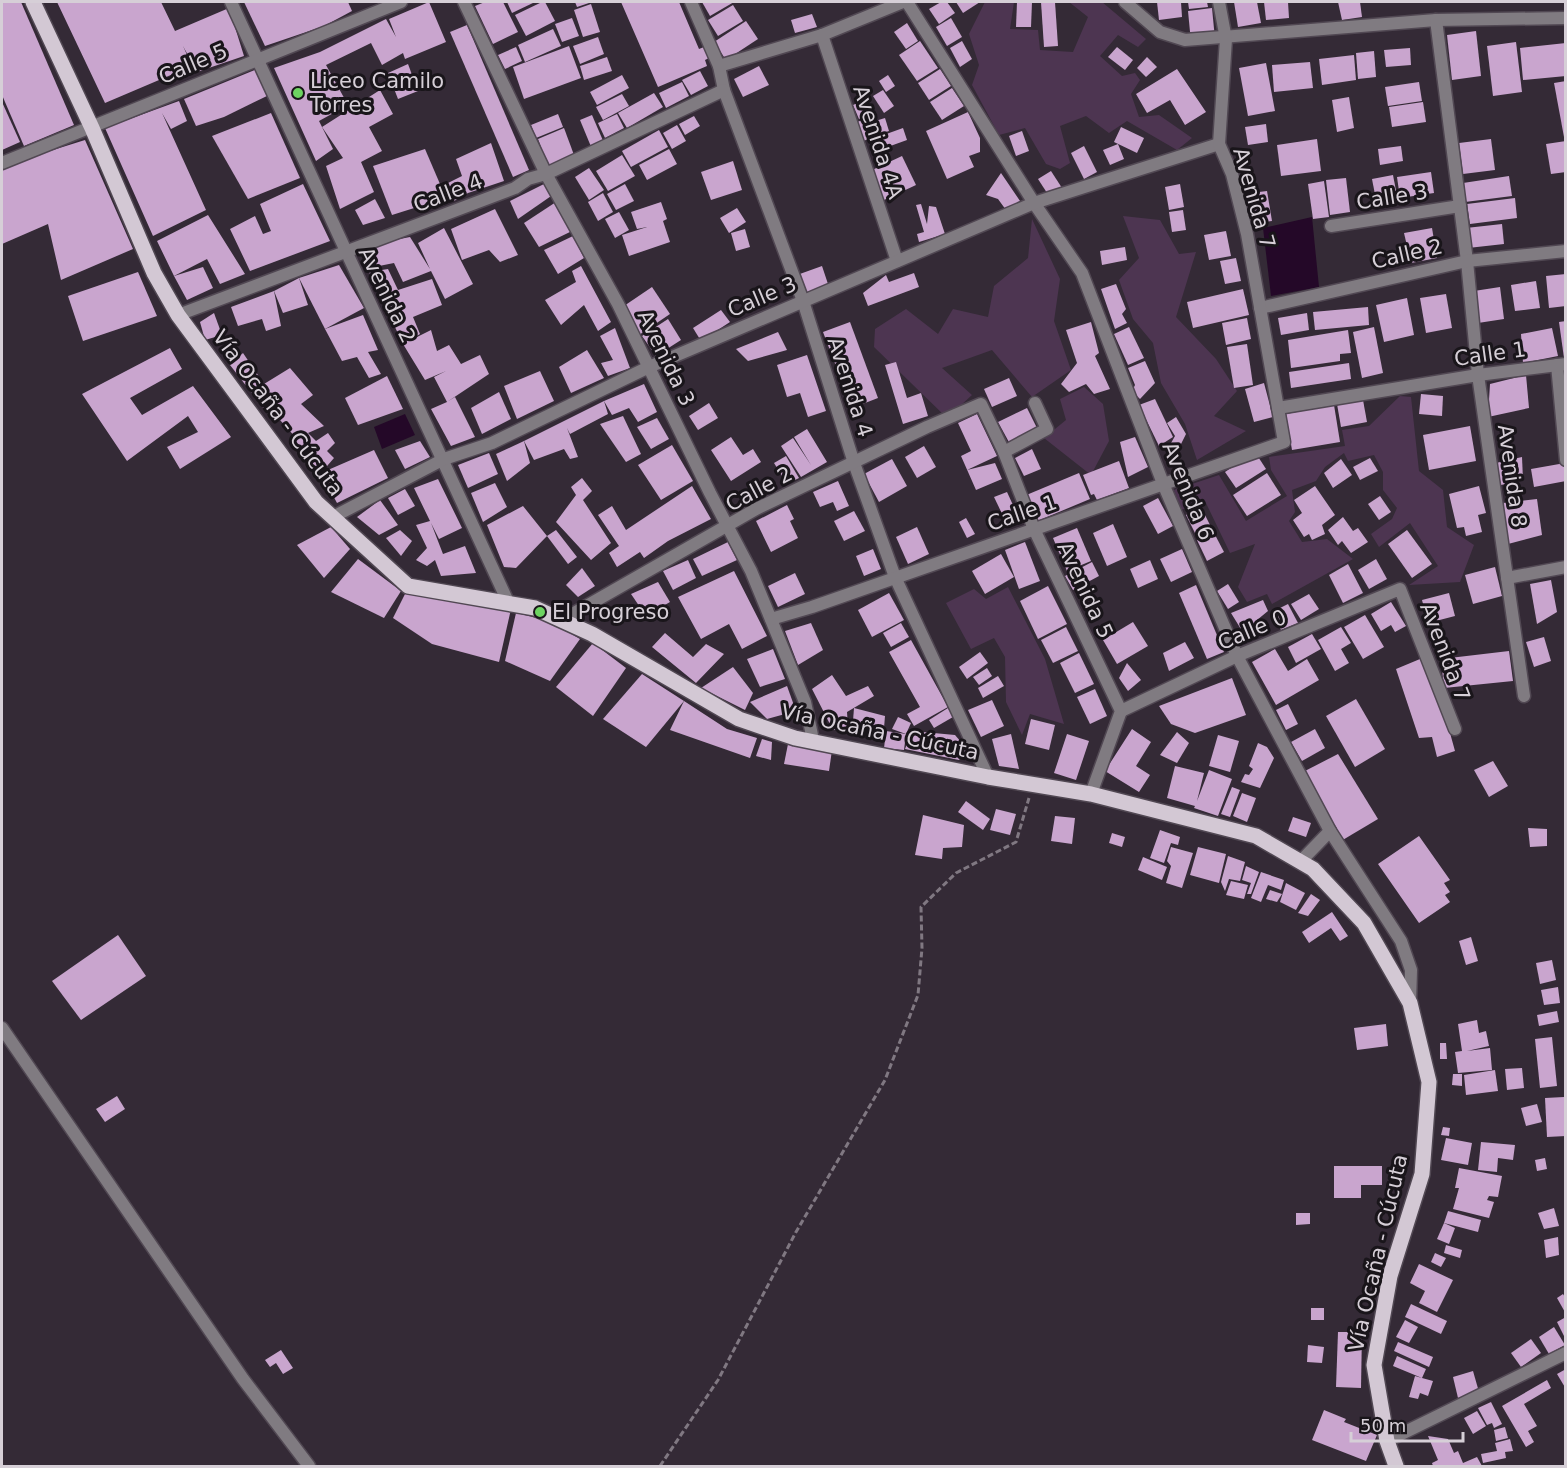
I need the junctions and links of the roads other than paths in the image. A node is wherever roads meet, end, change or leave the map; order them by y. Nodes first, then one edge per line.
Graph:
1 (33, 2) edge
2 (231, 2) edge
3 (400, 2) edge
4 (464, 2) edge
5 (691, 2) edge
6 (905, 2) edge
7 (1125, 2) edge
8 (1219, 2) edge
9 (1566, 18) edge
10 (1436, 20) junction
11 (822, 35) junction
12 (1226, 39) junction
13 (258, 58) junction
14 (719, 66) junction
15 (724, 90) junction
16 (92, 128) junction
17 (1219, 144) junction
18 (2, 163) edge
19 (546, 174) junction
20 (1034, 204) junction
21 (1460, 206) junction
22 (1331, 226) dead end
23 (1566, 251) edge
24 (345, 253) junction
25 (897, 261) junction
26 (1467, 261) junction
27 (803, 301) junction
28 (1260, 309) junction
29 (178, 315) junction
30 (1561, 364) edge
31 (649, 367) junction
32 (1478, 375) junction
33 (1035, 403) dead end
34 (981, 404) joint
35 (1278, 408) junction
36 (1284, 442) joint
37 (1004, 452) junction
38 (444, 459) junction
39 (1566, 460) edge
40 (854, 463) junction
41 (1164, 486) junction
42 (333, 517) junction
43 (728, 527) junction
44 (1034, 529) junction
45 (1566, 567) edge
46 (895, 577) junction
47 (1507, 578) junction
48 (1400, 589) joint
49 (509, 604) junction
50 (771, 619) junction
51 (562, 621) junction
52 (1237, 656) junction
53 (1524, 696) dead end
54 (1120, 711) junction
55 (1455, 729) dead end
56 (813, 741) junction
57 (988, 777) junction
58 (1091, 794) junction
59 (1330, 831) junction
60 (1300, 862) junction
61 (1410, 1004) junction
62 (2, 1028) edge
63 (1566, 1353) edge
64 (1387, 1441) junction
65 (309, 1467) edge
66 (1396, 1467) edge

1 - 16 main road, Vía Ocaña - Cúcuta
2 - 13 street, Avenida 2
3 - 13 street, Calle 5
4 - 19 street, Avenida 3
5 - 14 street, Avenida 4
6 - 11 street
6 - 20 street, Avenida 6
7 - 12 street
8 - 12 street, Avenida 7
9 - 10 street
10 - 12 street
10 - 21 street, Avenida 8
11 - 14 street
11 - 25 street, Avenida 4A
12 - 17 street, Avenida 7
13 - 16 street, Calle 5
13 - 24 street, Avenida 2
14 - 15 street, Avenida 4
15 - 19 street, Calle 4
15 - 27 street, Avenida 4
16 - 18 street, Calle 5
16 - 29 main road, Vía Ocaña - Cúcuta
17 - 20 street, Calle 3
17 - 28 street, Avenida 7
19 - 24 street, Calle 4
19 - 31 street, Avenida 3
20 - 25 street, Calle 3
20 - 41 street, Avenida 6
21 - 22 street, Calle 3
21 - 26 street, Avenida 8
23 - 26 street, Calle 2
24 - 29 street, Calle 4
24 - 38 street, Avenida 2
25 - 27 street, Calle 3
26 - 28 street, Calle 2
26 - 32 street, Avenida 8
27 - 31 street, Calle 3
27 - 40 street, Avenida 4
28 - 35 street, Avenida 7
29 - 42 main road, Vía Ocaña - Cúcuta
30 - 32 street, Calle 1
30 - 39 street
31 - 38 street, Calle 3
31 - 43 street, Avenida 3
32 - 35 street, Calle 1
32 - 47 street, Avenida 8
33 - 37 street
34 - 37 street, Avenida 5
34 - 40 street, Calle 2
35 - 36 street, Avenida 7
36 - 41 street, Calle 1
37 - 44 street, Avenida 5
38 - 42 street, Calle 3
38 - 49 street, Avenida 2
40 - 43 street, Calle 2
40 - 46 street, Avenida 4
41 - 44 street, Calle 1
41 - 52 street, Avenida 6
42 - 49 main road, Vía Ocaña - Cúcuta
43 - 50 street, Avenida 3
43 - 51 street, Calle 2
44 - 46 street, Calle 1
44 - 54 street, Avenida 5
45 - 47 street
46 - 50 street, Calle 1
46 - 57 street, Avenida 4
47 - 53 street, Avenida 8
48 - 52 street, Calle 0
48 - 55 street, Avenida 7
49 - 51 main road, Vía Ocaña - Cúcuta
50 - 56 street, Avenida 3
51 - 56 main road, Vía Ocaña - Cúcuta
52 - 54 street, Calle 0
52 - 59 street, Avenida 6
54 - 58 street
56 - 57 main road, Vía Ocaña - Cúcuta
57 - 58 main road, Vía Ocaña - Cúcuta
58 - 60 main road, Vía Ocaña - Cúcuta
59 - 60 street
59 - 61 street, Avenida 6
60 - 61 main road, Vía Ocaña - Cúcuta
61 - 64 main road, Vía Ocaña - Cúcuta
62 - 65 street
63 - 64 street
64 - 66 main road, Vía Ocaña - Cúcuta

